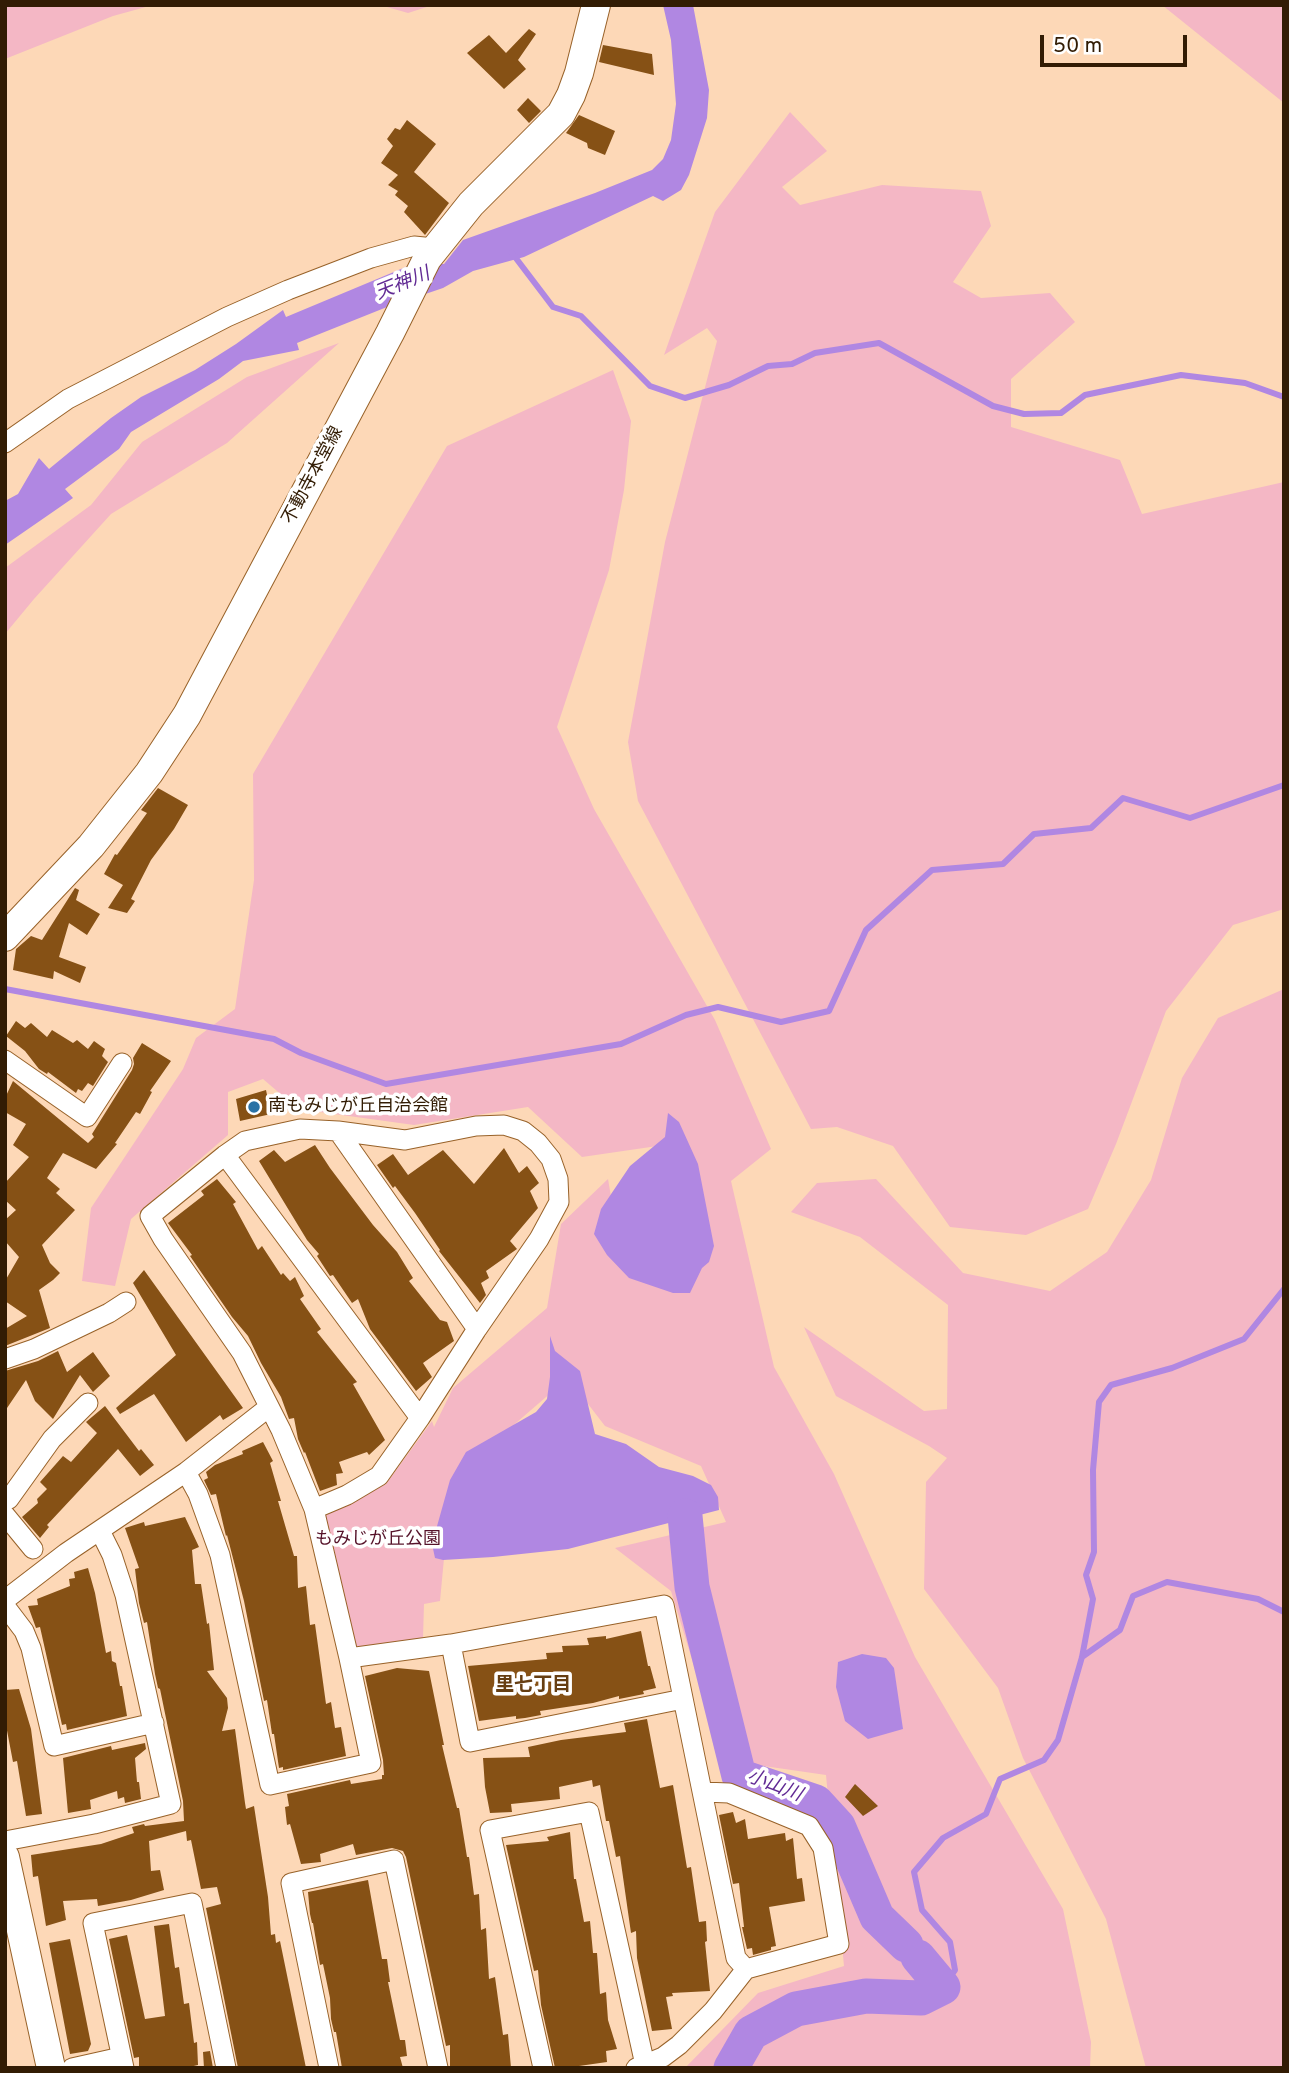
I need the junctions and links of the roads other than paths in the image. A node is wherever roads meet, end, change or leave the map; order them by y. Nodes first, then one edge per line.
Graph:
1 (596, 5) edge
2 (430, 253) junction
3 (5, 443) edge
4 (5, 936) edge
5 (5, 1060) edge
6 (122, 1063) dead end
7 (338, 1131) junction
8 (225, 1155) junction
9 (126, 1302) dead end
10 (477, 1329) junction
11 (5, 1359) edge
12 (88, 1403) dead end
13 (270, 1407) junction
14 (420, 1418) junction
15 (186, 1472) junction
16 (5, 1501) edge
17 (314, 1509) junction
18 (5, 1515) edge
19 (100, 1531) junction
20 (33, 1549) dead end
21 (5, 1603) edge
22 (451, 1644) junction
23 (349, 1658) junction
24 (683, 1699) junction
25 (154, 1723) junction
26 (703, 1792) junction
27 (5, 1841) edge
28 (5, 1857) edge
29 (746, 1969) junction
30 (123, 2062) edge
31 (640, 2066) edge
32 (51, 2068) edge
33 (72, 2068) edge
34 (226, 2068) edge
35 (329, 2068) edge
36 (438, 2068) edge
37 (543, 2068) edge

1 - 2 main road, 不動寺本堂線
2 - 3 street
2 - 4 main road, 不動寺本堂線
5 - 6 street
7 - 8 street
7 - 10 street
7 - 10 street
8 - 13 street
8 - 14 street
9 - 11 street
10 - 14 street
12 - 16 street
13 - 15 street
13 - 17 street
14 - 17 street
15 - 19 street
15 - 23 street
17 - 23 street
18 - 20 street
19 - 21 street
19 - 25 street
21 - 25 street
22 - 23 street
22 - 24 street
22 - 24 street
24 - 26 street
25 - 27 street
26 - 29 street
26 - 29 street
28 - 32 main road
29 - 31 street
30 - 33 street
30 - 34 street
31 - 37 street
35 - 36 street

